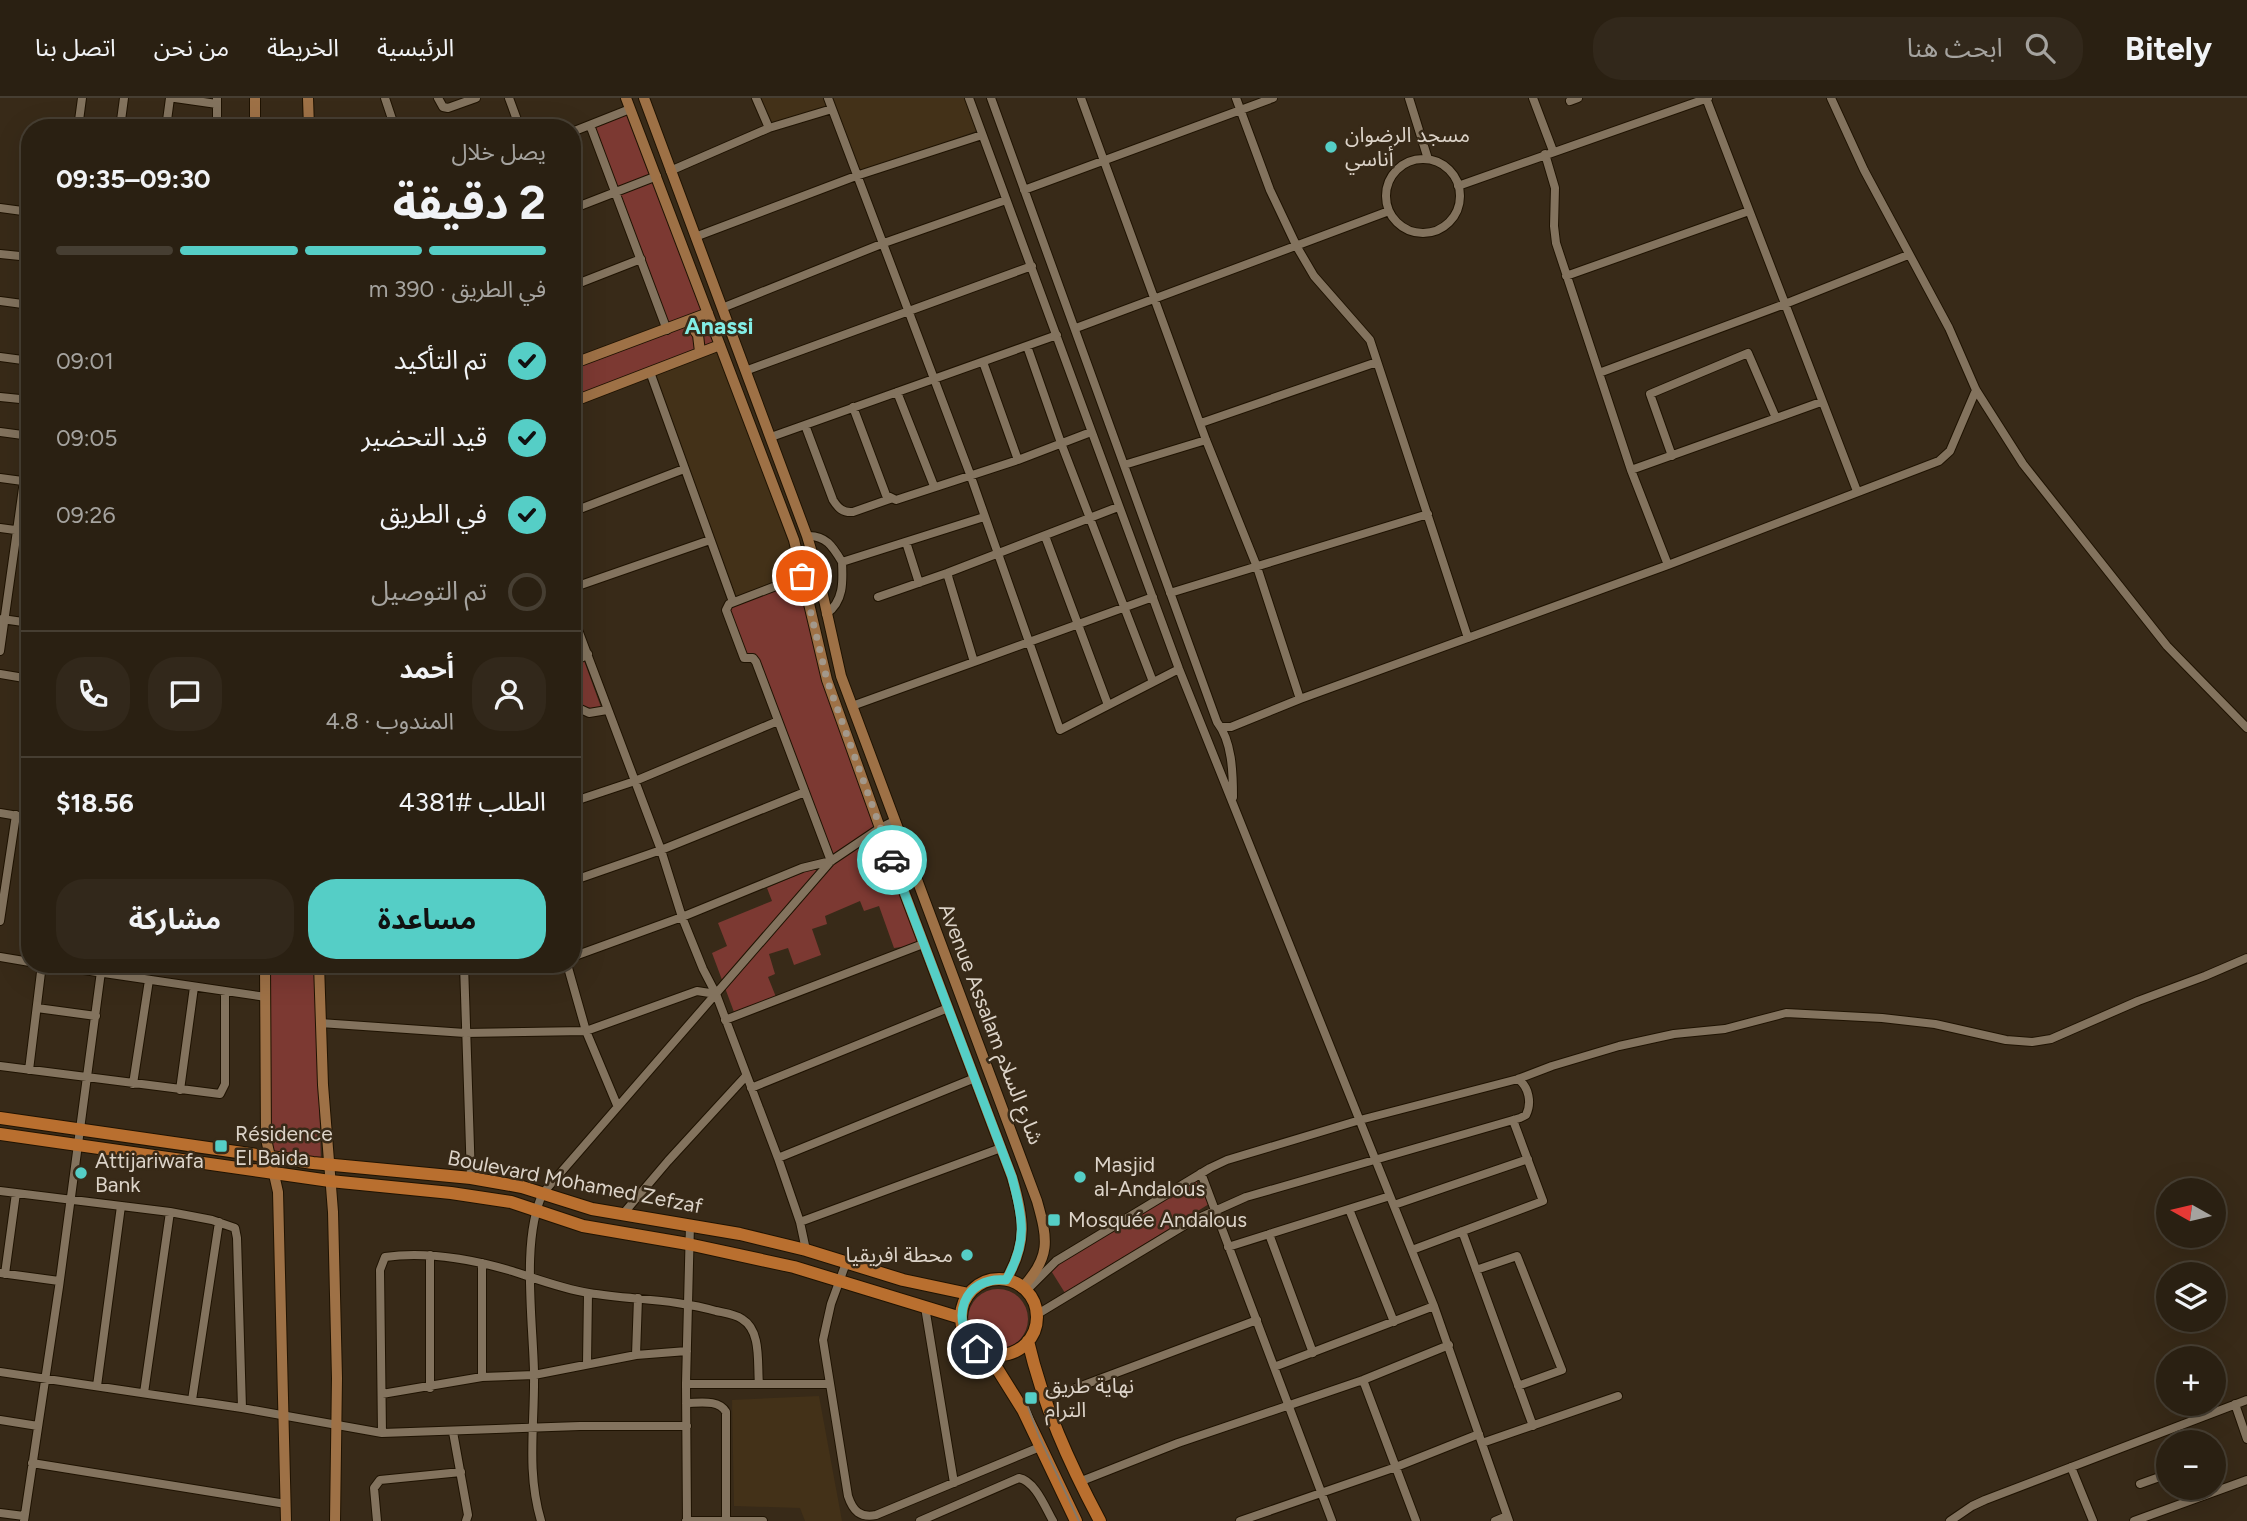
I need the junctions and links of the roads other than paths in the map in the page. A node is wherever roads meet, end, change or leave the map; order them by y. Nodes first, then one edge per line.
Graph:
1 (82, 98) edge
2 (124, 98) edge
3 (173, 98) edge
4 (254, 98) edge
5 (308, 98) edge
6 (385, 98) edge
7 (438, 98) edge
8 (476, 98) edge
9 (509, 98) edge
10 (645, 98) edge
11 (757, 98) edge
12 (828, 98) edge
13 (969, 98) edge
14 (991, 98) edge
15 (1081, 98) edge
16 (1236, 98) edge
17 (1273, 98) edge
18 (1409, 98) edge
19 (1533, 98) edge
20 (1707, 98) edge
21 (1831, 98) edge
22 (217, 101) edge
23 (628, 103) edge
24 (832, 109) junction
25 (1241, 109) junction
26 (79, 119) edge
27 (121, 119) edge
28 (168, 119) edge
29 (217, 119) edge
30 (255, 119) edge
31 (309, 119) edge
32 (393, 119) edge
33 (517, 119) edge
34 (590, 125) junction
35 (581, 128) edge
36 (769, 128) junction
37 (982, 135) junction
38 (1549, 153) junction
39 (1104, 159) junction
40 (1428, 159) junction
41 (670, 172) junction
42 (657, 176) junction
43 (856, 176) junction
44 (1458, 186) junction
45 (1024, 190) junction
46 (616, 191) junction
47 (1006, 200) junction
48 (581, 205) edge
49 (0, 208) edge
50 (21, 211) edge
51 (1389, 211) junction
52 (1749, 211) junction
53 (695, 237) junction
54 (884, 243) junction
55 (1297, 247) junction
56 (0, 254) edge
57 (1908, 255) junction
58 (21, 256) edge
59 (641, 259) junction
60 (1032, 266) junction
61 (1566, 276) junction
62 (581, 282) edge
63 (1155, 299) junction
64 (0, 301) edge
65 (21, 304) edge
66 (1785, 304) junction
67 (722, 308) junction
68 (909, 310) junction
69 (708, 313) junction
70 (688, 321) junction
71 (1076, 328) junction
72 (667, 330) junction
73 (1057, 335) junction
74 (720, 345) junction
75 (1027, 346) junction
76 (700, 352) junction
77 (0, 356) edge
78 (21, 360) edge
79 (581, 361) edge
80 (983, 362) junction
81 (1377, 362) junction
82 (745, 371) junction
83 (650, 372) junction
84 (1599, 373) junction
85 (933, 378) junction
86 (1976, 390) junction
87 (897, 392) junction
88 (0, 397) edge
89 (21, 399) edge
90 (581, 399) edge
91 (1822, 402) junction
92 (853, 407) junction
93 (1776, 418) junction
94 (1201, 423) junction
95 (805, 425) junction
96 (0, 432) edge
97 (1091, 432) junction
98 (21, 435) edge
99 (771, 437) junction
100 (1206, 440) junction
101 (1061, 443) junction
102 (1672, 456) junction
103 (1018, 460) junction
104 (1125, 465) junction
105 (684, 469) junction
106 (1631, 470) junction
107 (970, 474) junction
108 (0, 478) edge
109 (21, 481) edge
110 (933, 486) junction
111 (1857, 491) junction
112 (890, 499) junction
113 (1118, 507) junction
114 (581, 509) edge
115 (21, 514) edge
116 (1428, 514) junction
117 (984, 517) junction
118 (1091, 520) junction
119 (0, 528) edge
120 (18, 530) junction
121 (21, 530) edge
122 (807, 536) junction
123 (1045, 537) junction
124 (710, 540) junction
125 (906, 542) junction
126 (998, 554) junction
127 (842, 562) junction
128 (1668, 565) junction
129 (1256, 567) junction
130 (0, 572) edge
131 (11, 573) junction
132 (947, 573) junction
133 (802, 576) junction
134 (919, 583) junction
135 (581, 585) edge
136 (1170, 593) junction
137 (878, 597) dead end
138 (1153, 597) junction
139 (733, 602) junction
140 (1125, 607) junction
141 (826, 614) junction
142 (2, 619) edge
143 (21, 622) edge
144 (1078, 624) junction
145 (581, 636) edge
146 (1468, 638) junction
147 (831, 641) junction
148 (1029, 642) junction
149 (818, 644) junction
150 (0, 652) edge
151 (588, 654) junction
152 (581, 658) edge
153 (974, 662) junction
154 (1179, 669) junction
155 (0, 674) edge
156 (21, 678) edge
157 (1153, 682) junction
158 (1300, 699) junction
159 (1108, 705) junction
160 (852, 706) junction
161 (581, 709) edge
162 (607, 710) junction
163 (778, 721) junction
164 (1222, 727) junction
165 (2247, 728) edge
166 (635, 781) junction
167 (805, 792) junction
168 (581, 799) edge
169 (1233, 800) junction
170 (0, 813) edge
171 (16, 815) junction
172 (21, 816) edge
173 (894, 821) junction
174 (880, 828) junction
175 (661, 850) junction
176 (831, 861) junction
177 (581, 878) edge
178 (682, 917) junction
179 (0, 921) edge
180 (923, 944) junction
181 (581, 954) edge
182 (0, 957) edge
183 (2247, 958) edge
184 (21, 960) edge
185 (42, 973) edge
186 (101, 973) edge
187 (122, 973) edge
188 (265, 973) edge
189 (318, 973) edge
190 (464, 973) edge
191 (570, 973) edge
192 (149, 980) junction
193 (194, 987) junction
194 (225, 993) junction
195 (716, 994) junction
196 (266, 997) junction
197 (37, 1007) junction
198 (948, 1009) junction
199 (96, 1016) junction
200 (725, 1020) junction
201 (320, 1023) junction
202 (586, 1031) junction
203 (464, 1033) junction
204 (0, 1066) edge
205 (29, 1070) junction
206 (746, 1076) junction
207 (87, 1077) junction
208 (975, 1079) junction
209 (1518, 1079) junction
210 (133, 1084) junction
211 (751, 1088) junction
212 (180, 1090) junction
213 (617, 1105) junction
214 (0, 1118) edge
215 (1360, 1120) junction
216 (1513, 1120) junction
217 (79, 1128) junction
218 (0, 1134) edge
219 (77, 1146) junction
220 (1001, 1148) junction
221 (269, 1157) junction
222 (778, 1158) junction
223 (1375, 1159) junction
224 (1528, 1159) junction
225 (328, 1165) junction
226 (274, 1173) junction
227 (1202, 1173) junction
228 (471, 1178) junction
229 (330, 1181) junction
230 (0, 1191) edge
231 (16, 1193) junction
232 (543, 1193) junction
233 (1390, 1196) junction
234 (69, 1200) junction
235 (1394, 1205) junction
236 (121, 1206) junction
237 (535, 1209) junction
238 (1349, 1209) junction
239 (1214, 1210) junction
240 (170, 1212) junction
241 (623, 1214) junction
242 (219, 1222) junction
243 (800, 1222) junction
244 (690, 1224) junction
245 (1462, 1231) junction
246 (1269, 1234) junction
247 (688, 1244) junction
248 (1228, 1247) junction
249 (806, 1250) junction
250 (1412, 1250) junction
251 (1044, 1251) junction
252 (430, 1255) junction
253 (1056, 1261) junction
254 (482, 1263) junction
255 (846, 1263) junction
256 (1476, 1270) junction
257 (2, 1274) edge
258 (531, 1277) junction
259 (840, 1280) junction
260 (1006, 1280) junction
261 (60, 1281) junction
262 (1024, 1290) junction
263 (588, 1293) junction
264 (969, 1294) junction
265 (638, 1298) junction
266 (689, 1303) junction
267 (1434, 1306) junction
268 (925, 1307) junction
269 (1036, 1315) junction
270 (961, 1318) junction
271 (1257, 1320) junction
272 (1394, 1322) junction
273 (1027, 1342) junction
274 (1449, 1345) junction
275 (687, 1351) junction
276 (1312, 1353) junction
277 (988, 1354) junction
278 (636, 1355) junction
279 (587, 1364) junction
280 (1274, 1367) junction
281 (0, 1373) edge
282 (534, 1375) junction
283 (482, 1377) junction
284 (45, 1379) junction
285 (1363, 1380) junction
286 (686, 1384) junction
287 (758, 1384) junction
288 (829, 1384) junction
289 (97, 1386) junction
290 (1518, 1386) junction
291 (430, 1388) junction
292 (144, 1393) junction
293 (382, 1394) junction
294 (1618, 1396) dead end
295 (192, 1400) junction
296 (1044, 1400) junction
297 (2247, 1400) edge
298 (686, 1403) junction
299 (2235, 1404) junction
300 (1288, 1405) junction
301 (242, 1408) junction
302 (283, 1415) junction
303 (0, 1420) edge
304 (336, 1425) junction
305 (38, 1426) junction
306 (687, 1426) junction
307 (1533, 1426) junction
308 (533, 1428) junction
309 (453, 1432) junction
310 (382, 1433) junction
311 (1479, 1434) junction
312 (2247, 1439) edge
313 (1482, 1443) junction
314 (1040, 1447) junction
315 (32, 1463) junction
316 (2071, 1466) junction
317 (1396, 1467) junction
318 (461, 1472) junction
319 (2156, 1478) edge
320 (2247, 1480) edge
321 (954, 1482) junction
322 (1079, 1482) junction
323 (2140, 1484) dead end
324 (2226, 1485) edge
325 (1321, 1494) junction
326 (2183, 1500) edge
327 (286, 1504) junction
328 (0, 1513) edge
329 (24, 1518) edge
330 (1508, 1518) edge
331 (726, 1519) edge
332 (286, 1521) edge
333 (335, 1521) edge
334 (377, 1521) edge
335 (466, 1521) edge
336 (541, 1521) edge
337 (687, 1521) edge
338 (763, 1521) edge
339 (920, 1521) edge
340 (1053, 1521) edge
341 (1076, 1521) edge
342 (1100, 1521) edge
343 (1240, 1521) edge
344 (1332, 1521) edge
345 (1416, 1521) edge
346 (1495, 1521) edge
347 (1950, 1521) edge
348 (2093, 1521) edge
349 (2134, 1521) edge

1 - 26 street
2 - 27 street
3 - 22 street
3 - 28 street
4 - 30 street
5 - 31 street
6 - 32 street
7 - 8 street
9 - 33 street
10 - 41 street, Avenue Assalam شارع السلام
11 - 36 street
12 - 24 street
13 - 37 street
14 - 45 street
15 - 39 street
16 - 25 street
17 - 25 street
18 - 40 street
19 - 38 street
20 - 38 street
20 - 52 street
21 - 57 street
22 - 29 street
23 - 34 street
23 - 42 street, Avenue Assalam شارع السلام
24 - 36 street
24 - 43 street
25 - 39 street
25 - 55 street
34 - 35 street
34 - 46 street
36 - 41 street
37 - 43 street
37 - 47 street
38 - 44 street
38 - 61 street
39 - 45 street
39 - 63 street
40 - 44 street
40 - 51 street
41 - 53 street, Avenue Assalam شارع السلام
42 - 46 street
42 - 69 street, Avenue Assalam شارع السلام
43 - 53 street
43 - 54 street
44 - 51 street
45 - 71 street
46 - 48 street
46 - 59 street
47 - 54 street
47 - 60 street
49 - 50 street
51 - 55 street
52 - 61 street
52 - 66 street
53 - 67 street, Avenue Assalam شارع السلام
54 - 67 street
54 - 68 street
55 - 63 street
55 - 81 street
56 - 58 street
57 - 66 street
57 - 86 street
59 - 62 street
59 - 72 street
60 - 68 street
60 - 73 street
61 - 84 street
63 - 71 street
63 - 94 street
64 - 65 street
66 - 84 street
66 - 91 street
67 - 82 street, Avenue Assalam شارع السلام
68 - 82 street
68 - 85 street
69 - 70 street
69 - 74 street, Avenue Assalam شارع السلام
70 - 72 street
70 - 76 street
71 - 104 street
72 - 79 street
73 - 75 street
73 - 97 street
74 - 76 street
74 - 133 street, Avenue Assalam شارع السلام
75 - 80 street
75 - 101 street
76 - 83 street
77 - 78 street
80 - 85 street
80 - 103 street
81 - 94 street
81 - 116 street
82 - 99 street, Avenue Assalam شارع السلام
83 - 90 street
83 - 105 street
84 - 106 street
85 - 87 street
85 - 107 street
86 - 111 street
86 - 165 street
87 - 92 street
87 - 110 street
88 - 89 street
91 - 93 street
91 - 111 street
92 - 95 street
92 - 112 street
93 - 102 street
93 - 102 street
94 - 100 street
95 - 99 street
95 - 112 street
96 - 98 street
97 - 101 street
97 - 113 street
99 - 122 street, Avenue Assalam شارع السلام
100 - 104 street
100 - 129 street
101 - 103 street
101 - 118 street
102 - 106 street
103 - 107 street
104 - 136 street
105 - 114 street
105 - 124 street
106 - 128 street
107 - 110 street
107 - 117 street
108 - 109 street
110 - 112 street
111 - 128 street
113 - 118 street
113 - 138 street
115 - 120 street
116 - 129 street
116 - 146 street
117 - 125 street
117 - 126 street
118 - 123 street
118 - 140 street
119 - 120 street
120 - 121 street
120 - 131 street
122 - 127 street
122 - 141 street, Avenue Assalam شارع السلام
123 - 126 street
123 - 144 street
124 - 135 street
124 - 139 street
125 - 127 street
125 - 134 street
126 - 132 street
126 - 148 street
127 - 141 street
128 - 146 street
129 - 136 street
129 - 158 street
130 - 131 street
131 - 142 street
132 - 134 street
132 - 153 street
133 - 139 street
133 - 149 street, Avenue Assalam شارع السلام
134 - 137 street
136 - 164 street
138 - 140 street
138 - 154 street
139 - 163 street
140 - 144 street
140 - 157 street
141 - 147 street, Avenue Assalam شارع السلام
142 - 143 street
142 - 150 street
144 - 148 street
144 - 159 street
145 - 151 street
146 - 158 street
147 - 149 street
147 - 160 street, Avenue Assalam شارع السلام
148 - 153 street
148 - 159 street
149 - 174 street, Avenue Assalam شارع السلام
151 - 152 street
151 - 162 street
153 - 160 street
154 - 157 street
154 - 169 street
155 - 156 street
157 - 159 street
158 - 164 street
160 - 173 street, Avenue Assalam شارع السلام
161 - 162 street
162 - 166 street
163 - 166 street
163 - 167 street
164 - 169 street
166 - 168 street
166 - 175 street
167 - 175 street
167 - 176 street
169 - 215 street
170 - 171 street
171 - 172 street
171 - 179 street
173 - 174 street
173 - 251 street, Avenue Assalam شارع السلام
174 - 176 street
174 - 180 street, Avenue Assalam شارع السلام
175 - 177 street
175 - 178 street
176 - 178 street
176 - 195 street
178 - 181 street
178 - 195 street
180 - 198 street, Avenue Assalam شارع السلام
180 - 200 street
182 - 184 street
183 - 209 street
185 - 197 street
186 - 199 street
187 - 192 street
188 - 196 street
189 - 201 street
190 - 203 street
191 - 202 street
192 - 193 street
192 - 210 street
193 - 194 street
193 - 212 street
194 - 196 street
194 - 212 street
195 - 200 street
195 - 202 street
195 - 213 street
196 - 221 street
197 - 199 street
197 - 205 street
198 - 208 street, Avenue Assalam شارع السلام
198 - 211 street
199 - 207 street
200 - 206 street
201 - 203 street
201 - 225 street
202 - 203 street
202 - 213 street
203 - 228 street
204 - 205 street
205 - 207 street
206 - 211 street
206 - 241 street
207 - 210 street
207 - 217 street
208 - 220 street, Avenue Assalam شارع السلام
208 - 222 street
209 - 215 street
209 - 216 street
210 - 212 street
211 - 222 street
213 - 232 street
214 - 217 main road, Boulevard Mohamed Zefzaf
215 - 223 street
215 - 227 street
216 - 223 street
216 - 224 street
217 - 219 street
217 - 221 main road, Boulevard Mohamed Zefzaf
218 - 219 main road, Boulevard Mohamed Zefzaf
219 - 226 main road, Boulevard Mohamed Zefzaf
219 - 234 street
220 - 243 street
220 - 260 street, Avenue Assalam شارع السلام
221 - 225 main road, Boulevard Mohamed Zefzaf
221 - 226 street
222 - 243 street
223 - 233 street
223 - 239 street
224 - 235 street
224 - 245 street
225 - 228 main road, Boulevard Mohamed Zefzaf
225 - 229 street
226 - 229 main road, Boulevard Mohamed Zefzaf
226 - 302 street
227 - 239 street
227 - 253 street
228 - 232 main road, Boulevard Mohamed Zefzaf
229 - 237 main road, Boulevard Mohamed Zefzaf
229 - 304 street
230 - 231 street
231 - 234 street
231 - 257 street
232 - 237 street
232 - 241 main road, Boulevard Mohamed Zefzaf
233 - 235 street
233 - 238 street
234 - 236 street
234 - 261 street
235 - 250 street
236 - 240 street
236 - 289 street
237 - 247 main road, Boulevard Mohamed Zefzaf
237 - 258 street
238 - 246 street
238 - 272 street
239 - 248 street
239 - 269 street
240 - 242 street
240 - 292 street
241 - 244 main road, Boulevard Mohamed Zefzaf
242 - 295 street
242 - 301 street
243 - 249 street
244 - 247 street
244 - 249 main road, Boulevard Mohamed Zefzaf
245 - 250 street
245 - 256 street
246 - 248 street
246 - 276 street
247 - 259 main road, Boulevard Mohamed Zefzaf
247 - 266 street
248 - 271 street
249 - 255 main road, Boulevard Mohamed Zefzaf
250 - 267 street
251 - 253 street
251 - 262 street
252 - 254 street
252 - 291 street
252 - 293 street
253 - 262 street
254 - 258 street
254 - 283 street
255 - 259 street
255 - 264 main road, Boulevard Mohamed Zefzaf
256 - 290 street
256 - 290 street
257 - 261 street
258 - 263 street
258 - 282 street
259 - 268 main road, Boulevard Mohamed Zefzaf
259 - 288 street
260 - 262 main road
260 - 264 main road
261 - 284 street
262 - 269 main road
263 - 265 street
263 - 279 street
264 - 270 main road
265 - 266 street
265 - 278 street
266 - 275 street
266 - 287 street
267 - 272 street
267 - 274 street
268 - 270 main road, Boulevard Mohamed Zefzaf
268 - 321 street
269 - 273 main road
270 - 277 main road
271 - 280 street
271 - 296 street
272 - 276 street
273 - 277 main road
273 - 296 main road
274 - 285 street
274 - 311 street
275 - 278 street
275 - 286 street
276 - 280 street
277 - 314 main road
278 - 279 street
279 - 282 street
280 - 300 street
281 - 284 street
282 - 283 street
282 - 308 street
283 - 291 street
284 - 289 street
284 - 305 street
285 - 300 street
285 - 317 street
286 - 287 street
286 - 298 street
287 - 288 street
288 - 321 street
289 - 292 street
290 - 307 street
291 - 293 street
292 - 295 street
293 - 310 street
294 - 307 street
295 - 301 street
296 - 322 main road
297 - 299 street
298 - 306 street
298 - 331 street
299 - 312 street
299 - 316 street
300 - 322 street
300 - 325 street
301 - 302 street
302 - 304 street
302 - 327 street
303 - 305 street
304 - 310 street
304 - 333 street
305 - 315 street
306 - 308 street
306 - 337 street
307 - 313 street
308 - 309 street
308 - 336 street
309 - 310 street
309 - 318 street
311 - 313 street
311 - 317 street
313 - 330 street
314 - 321 street
314 - 341 main road
315 - 327 street
315 - 329 street
316 - 347 street
316 - 348 street
317 - 325 street
317 - 345 street
318 - 334 street
318 - 335 street
319 - 323 street
320 - 324 street
322 - 342 main road
325 - 343 street
325 - 344 street
326 - 349 street
327 - 332 street
328 - 329 street
330 - 346 street
331 - 337 street
331 - 338 street
339 - 340 street

